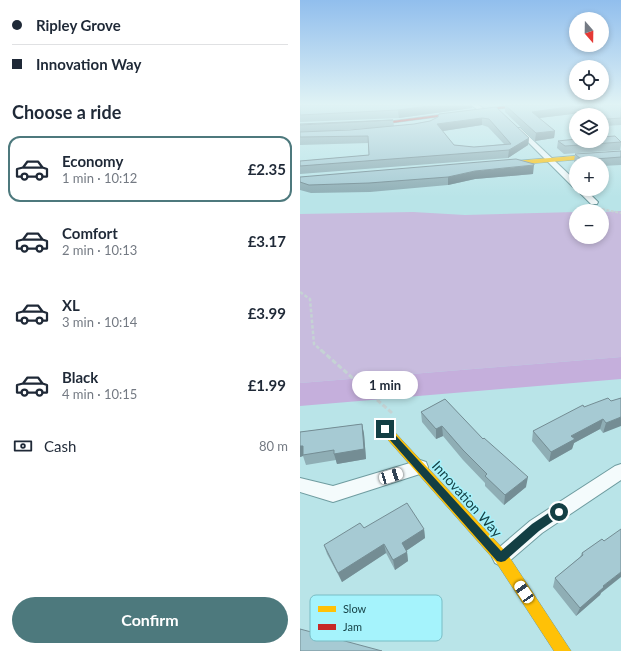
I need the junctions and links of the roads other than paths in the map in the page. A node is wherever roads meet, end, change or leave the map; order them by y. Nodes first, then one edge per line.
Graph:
1 (524, 135) edge
2 (621, 154) edge
3 (550, 160) junction
4 (496, 164) edge
5 (569, 178) edge
6 (588, 196) edge
7 (594, 202) road end
8 (385, 429) road end
9 (420, 467) junction
10 (621, 471) edge
11 (300, 485) edge
12 (501, 558) junction
13 (563, 651) edge

1 - 3 street
2 - 3 street
3 - 4 street
3 - 5 street
6 - 7 street
8 - 9 street, Innovation Way
9 - 11 street
9 - 12 street, Innovation Way
10 - 12 street
12 - 13 street, Innovation Way

